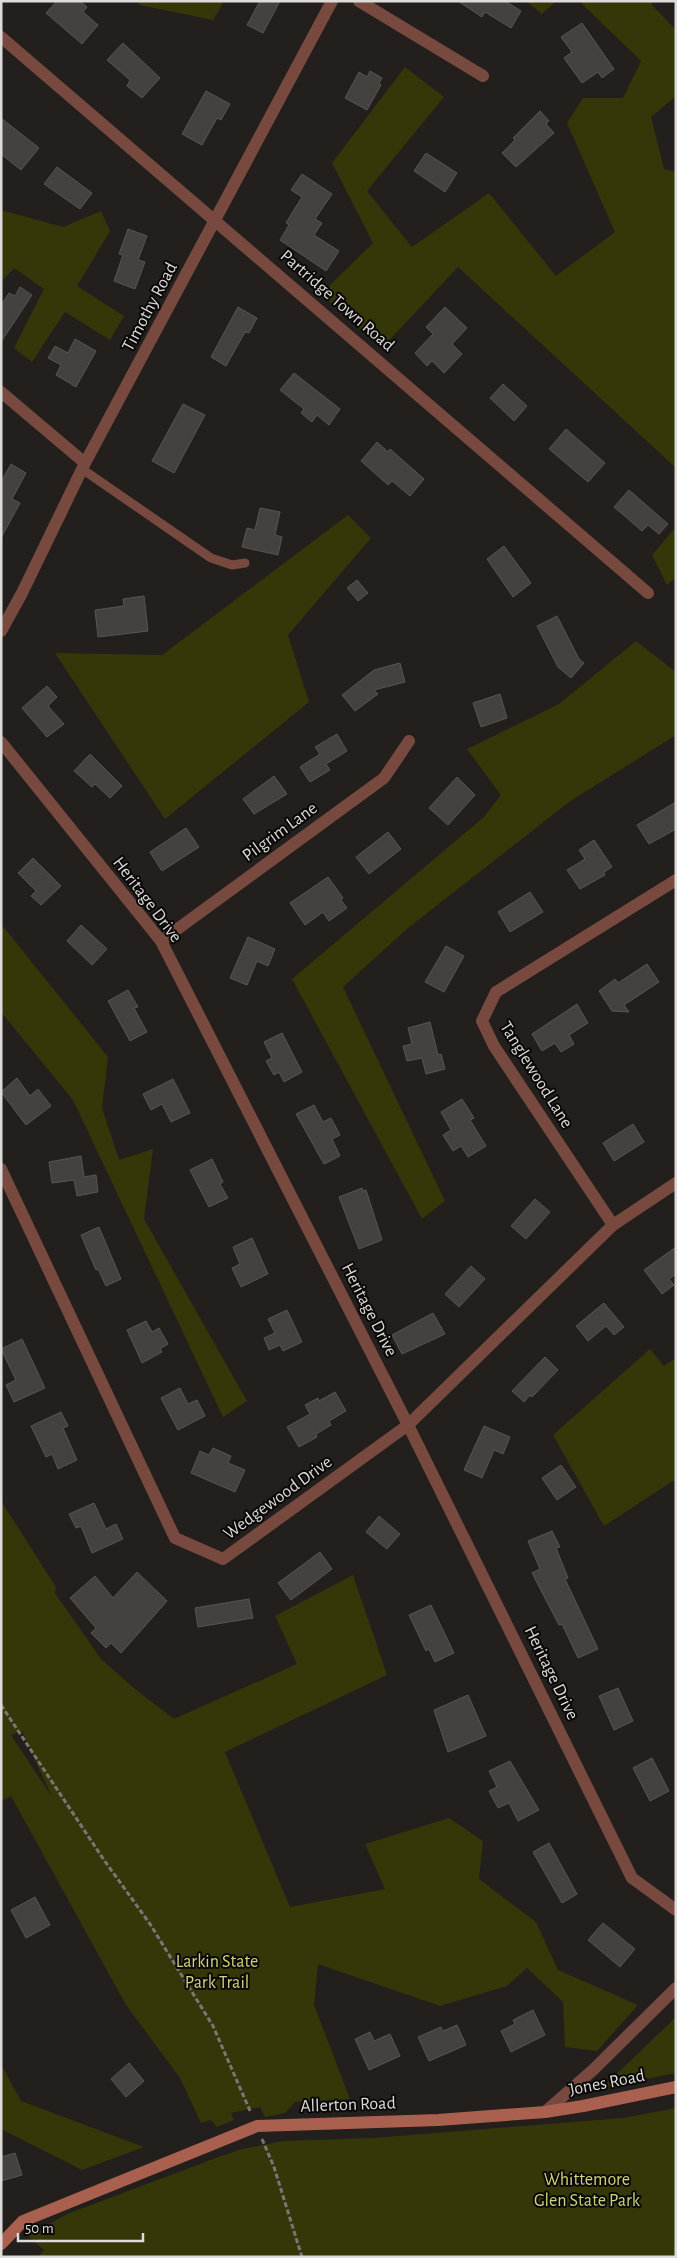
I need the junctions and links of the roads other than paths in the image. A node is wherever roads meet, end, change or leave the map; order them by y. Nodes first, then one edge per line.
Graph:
1 (332, 1) edge
2 (359, 1) edge
3 (1, 37) edge
4 (483, 76) dead end
5 (216, 220) junction
6 (1, 392) edge
7 (83, 466) junction
8 (246, 563) dead end
9 (648, 593) dead end
10 (1, 631) edge
11 (409, 741) dead end
12 (1, 742) edge
13 (676, 880) edge
14 (161, 941) junction
15 (1, 1170) edge
16 (676, 1183) edge
17 (613, 1225) junction
18 (408, 1425) junction
19 (676, 1910) edge
20 (676, 1988) edge
21 (676, 2087) edge
22 (545, 2112) junction
23 (1, 2244) edge

1 - 5 street, Timothy Road
2 - 4 street
3 - 5 street, Partridge Town Road
5 - 7 street, Timothy Road
5 - 9 street, Partridge Town Road
6 - 7 street
7 - 8 lane
7 - 10 street, Timothy Road
11 - 14 street, Pilgrim Lane
12 - 14 street, Heritage Drive
13 - 17 street, Tanglewood Lane
14 - 18 street, Heritage Drive
15 - 18 street, Wedgewood Drive
16 - 17 street, Wedgewood Drive
17 - 18 street, Wedgewood Drive
18 - 19 street, Heritage Drive
20 - 22 street
21 - 22 street, Jones Road
22 - 23 street, Allerton Road

